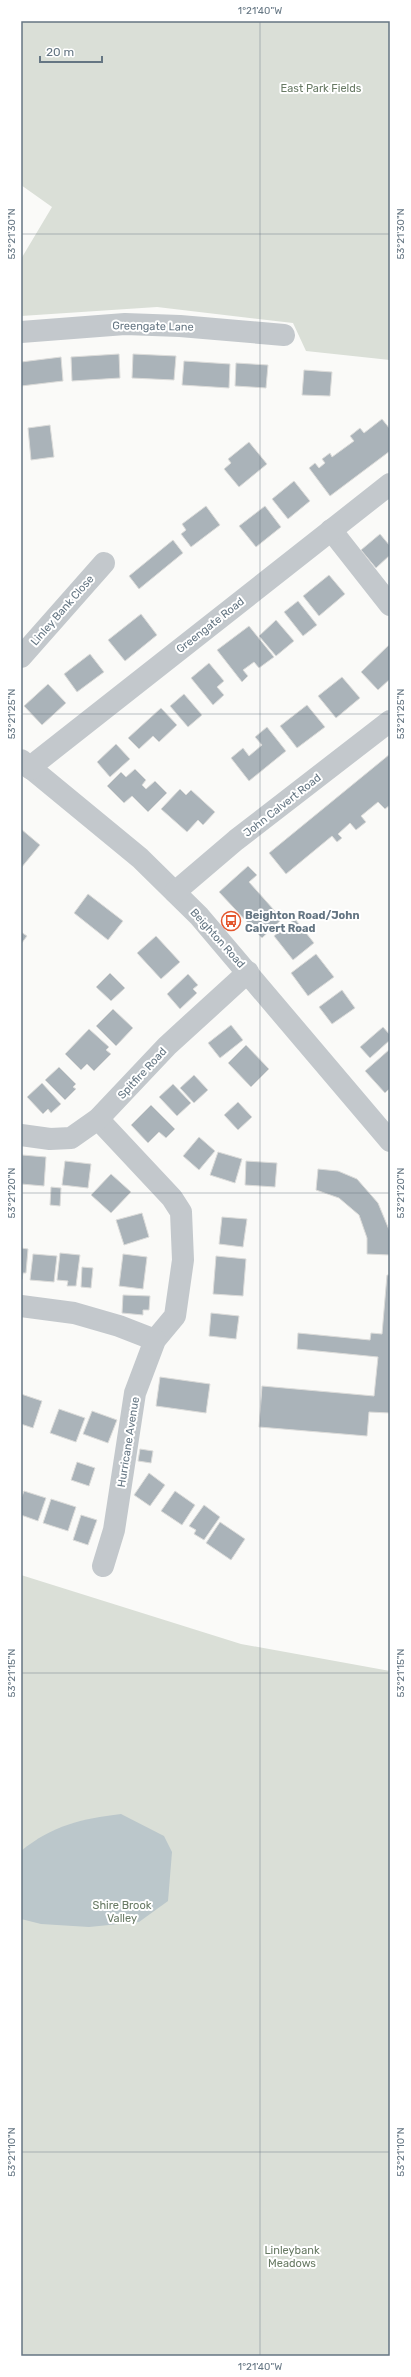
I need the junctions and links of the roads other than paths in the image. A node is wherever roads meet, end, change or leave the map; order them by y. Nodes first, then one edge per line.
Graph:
1 (21, 332) edge
2 (284, 335) dead end
3 (390, 484) edge
4 (331, 530) junction
5 (104, 564) dead end
6 (390, 605) edge
7 (21, 657) edge
8 (390, 720) edge
9 (26, 765) edge
10 (175, 892) junction
11 (248, 972) junction
12 (98, 1120) junction
13 (21, 1135) edge
14 (390, 1141) edge
15 (21, 1306) edge
16 (155, 1340) junction
17 (103, 1566) dead end

1 - 2 street, Greengate Lane
3 - 4 street, Greengate Road
4 - 6 street
4 - 9 street, Greengate Road
5 - 7 street, Linley Bank Close
8 - 10 street, John Calvert Road
9 - 10 street, Beighton Road
10 - 11 street, Beighton Road
11 - 12 street, Spitfire Road
11 - 14 street, Beighton Road
12 - 13 street, Spitfire Road
12 - 16 street, Hurricane Avenue
15 - 16 street
16 - 17 street, Hurricane Avenue

